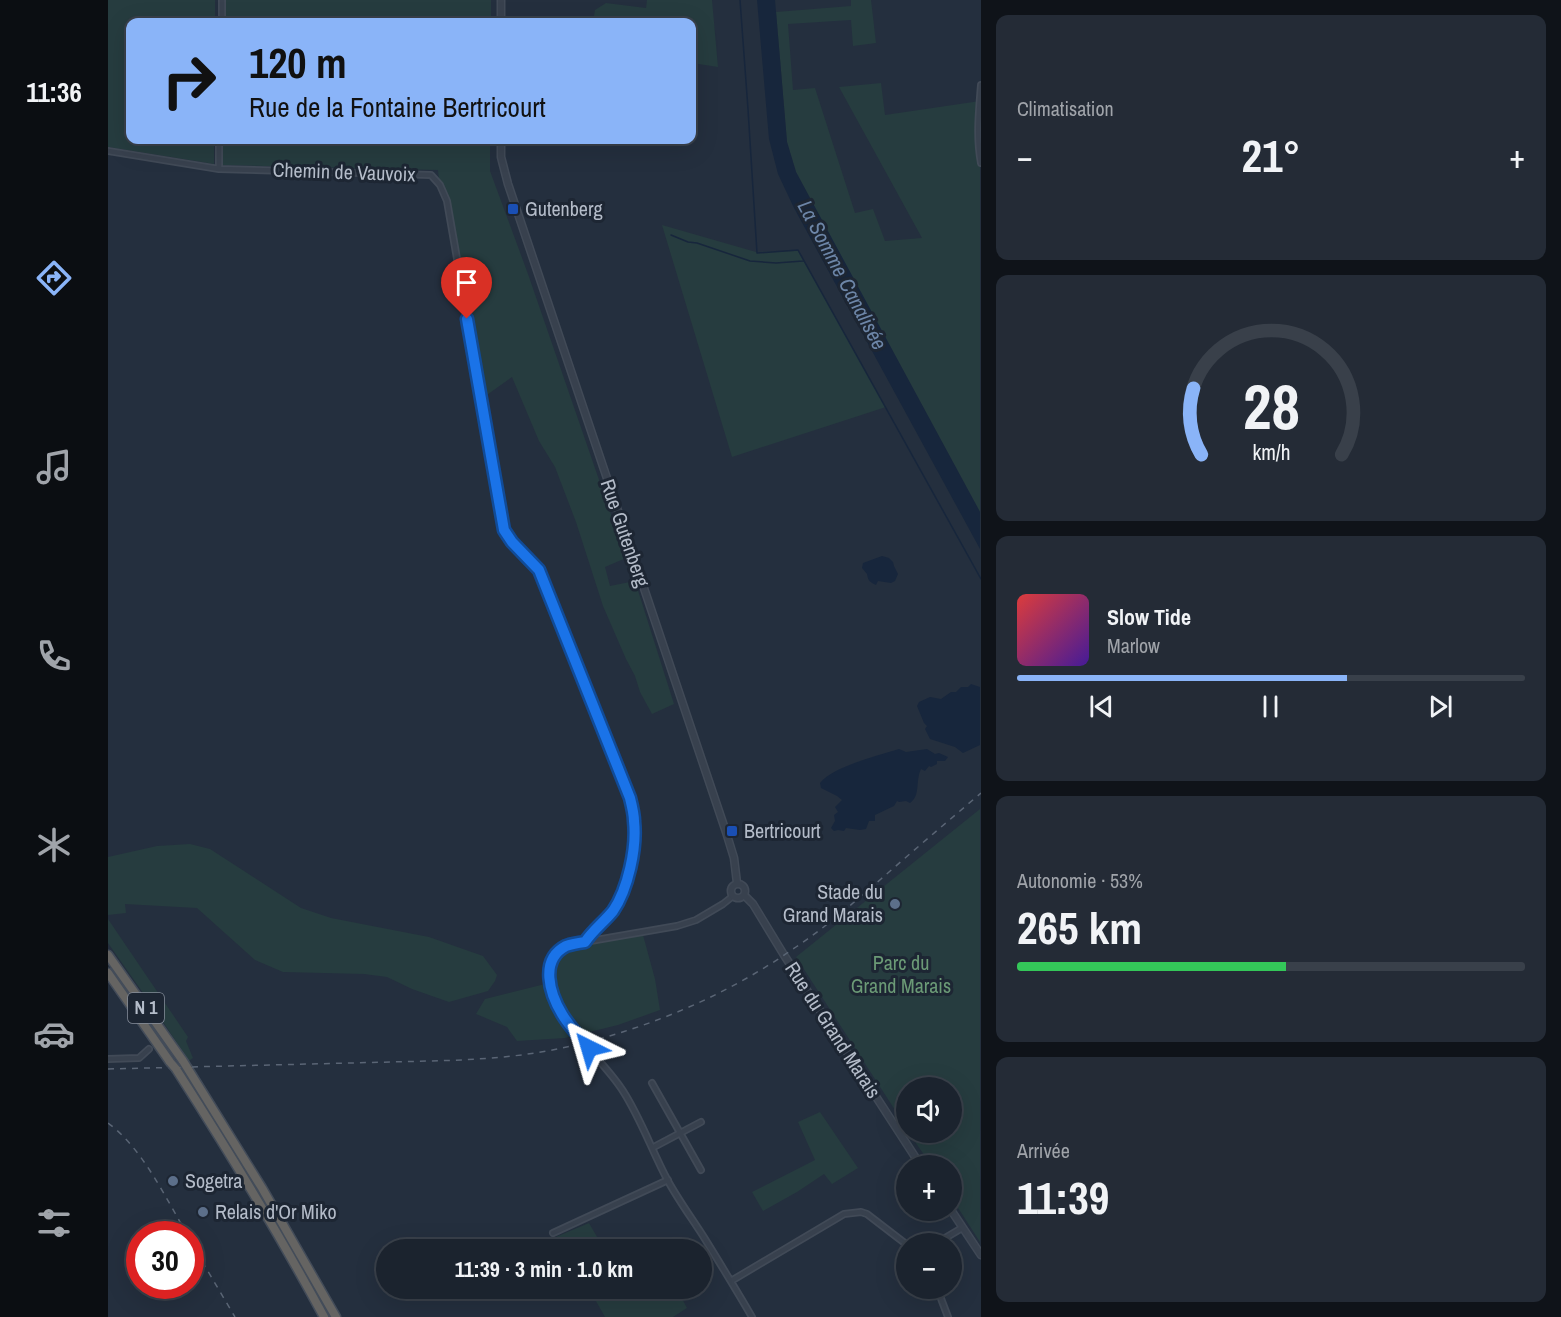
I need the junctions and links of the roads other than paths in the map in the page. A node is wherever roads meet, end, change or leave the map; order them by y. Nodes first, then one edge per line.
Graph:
1 (222, 0) edge
2 (501, 0) edge
3 (222, 18) edge
4 (501, 18) edge
5 (981, 85) edge
6 (219, 144) edge
7 (501, 144) edge
8 (108, 151) edge
9 (981, 163) edge
10 (219, 169) junction
11 (737, 884) junction
12 (744, 895) junction
13 (733, 896) junction
14 (585, 942) junction
15 (108, 954) edge
16 (108, 973) edge
17 (149, 1049) dead end
18 (108, 1059) edge
19 (652, 1083) dead end
20 (701, 1122) dead end
21 (681, 1133) junction
22 (652, 1148) junction
23 (914, 1155) edge
24 (701, 1170) dead end
25 (668, 1180) junction
26 (958, 1221) edge
27 (962, 1228) junction
28 (553, 1233) dead end
29 (954, 1233) edge
30 (896, 1236) edge
31 (981, 1255) edge
32 (731, 1281) junction
33 (941, 1299) edge
34 (324, 1317) edge
35 (336, 1317) edge
36 (752, 1317) edge
37 (948, 1317) edge

1 - 3 street
2 - 4 street
5 - 9 street
6 - 10 street
7 - 11 street, Rue Gutenberg
8 - 10 street, Chemin de Vauvoix
10 - 14 street, Chemin de Vauvoix
11 - 12 street
11 - 13 street
12 - 13 street
12 - 23 street, Rue du Grand Marais
13 - 14 street
14 - 22 street
15 - 35 highway, N 1
16 - 34 highway, N 1
17 - 18 street
19 - 21 street
20 - 21 street
21 - 22 street
21 - 24 street
22 - 25 street
25 - 28 street
25 - 32 street
26 - 27 street
27 - 29 street
27 - 31 street
30 - 32 street
32 - 36 street
33 - 37 street

